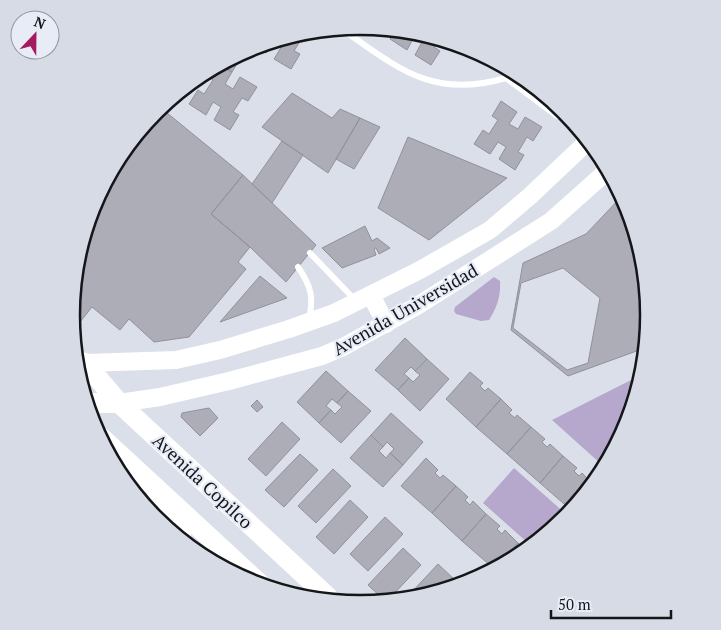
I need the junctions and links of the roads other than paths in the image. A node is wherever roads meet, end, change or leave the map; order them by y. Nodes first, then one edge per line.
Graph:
1 (351, 35) edge
2 (557, 116) dead end
3 (583, 146) edge
4 (603, 175) edge
5 (310, 253) dead end
6 (298, 267) dead end
7 (364, 298) junction
8 (308, 322) junction
9 (386, 324) junction
10 (85, 363) edge
11 (85, 366) edge
12 (94, 403) edge
13 (119, 403) junction
14 (115, 450) edge
15 (245, 570) edge
16 (324, 593) edge

1 - 2 lane
3 - 7 main road, Avenida Universidad
4 - 9 main road, Avenida Universidad
5 - 7 lane
6 - 8 lane
7 - 8 main road, Avenida Universidad
7 - 9 main road
8 - 10 main road, Avenida Universidad
9 - 13 main road, Avenida Universidad
11 - 13 main road, Avenida Copilco
12 - 13 main road, Avenida Universidad
13 - 16 main road, Avenida Copilco
14 - 15 main road, Avenida Copilco

